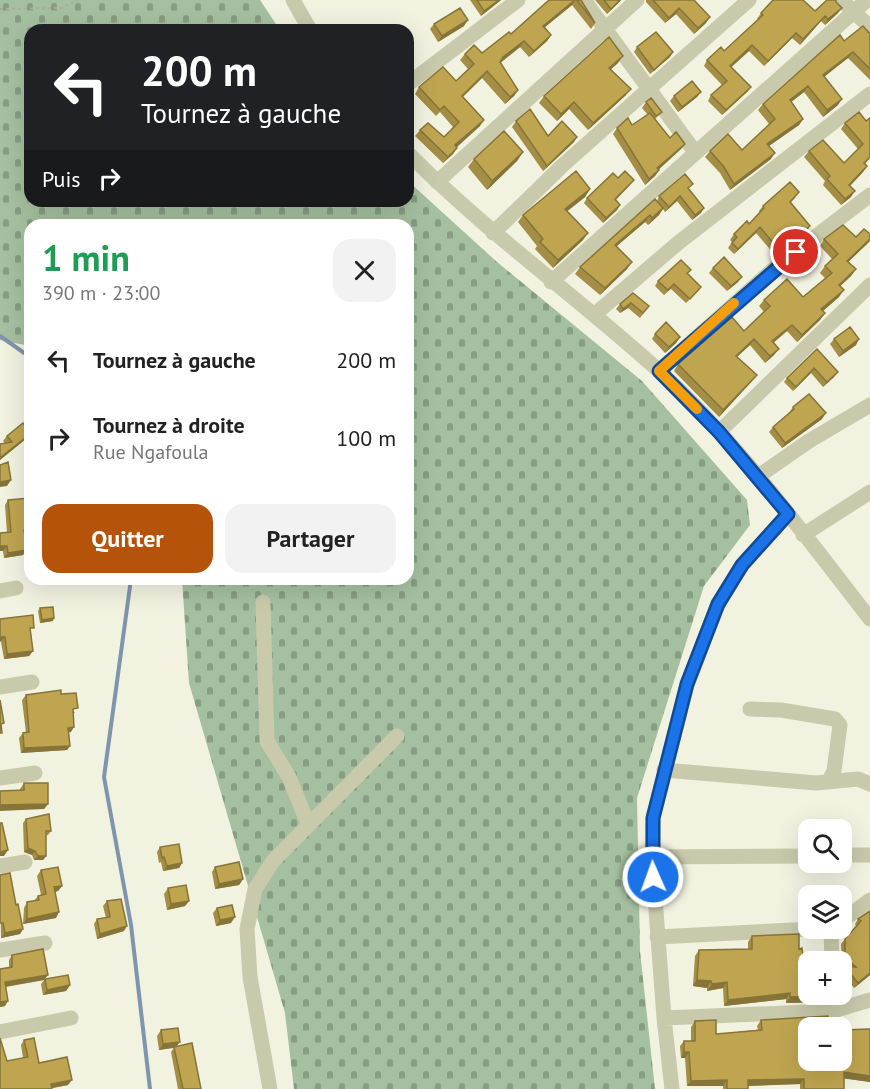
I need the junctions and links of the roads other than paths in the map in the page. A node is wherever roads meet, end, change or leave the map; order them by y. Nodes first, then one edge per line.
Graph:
1 (293, 0) edge
2 (518, 0) edge
3 (584, 0) edge
4 (637, 0) edge
5 (749, 0) edge
6 (840, 0) edge
7 (867, 0) edge
8 (854, 12) junction
9 (307, 24) edge
10 (870, 27) edge
11 (604, 28) junction
12 (414, 79) edge
13 (647, 89) junction
14 (870, 94) edge
15 (695, 152) junction
16 (414, 159) edge
17 (437, 182) junction
18 (870, 195) edge
19 (493, 233) junction
20 (551, 282) junction
21 (870, 285) edge
22 (594, 315) junction
23 (659, 371) junction
24 (870, 405) edge
25 (719, 432) junction
26 (757, 477) junction
27 (870, 492) edge
28 (788, 514) junction
29 (803, 535) junction
30 (16, 588) dead end
31 (0, 591) edge
32 (263, 602) dead end
33 (870, 618) edge
34 (32, 682) dead end
35 (0, 687) edge
36 (750, 709) dead end
37 (397, 736) dead end
38 (664, 770) junction
39 (36, 773) dead end
40 (0, 778) edge
41 (828, 782) junction
42 (870, 784) edge
43 (308, 824) junction
44 (852, 855) edge
45 (870, 855) edge
46 (798, 856) edge
47 (652, 857) junction
48 (25, 862) dead end
49 (0, 866) edge
50 (870, 900) edge
51 (852, 913) edge
52 (798, 928) edge
53 (657, 937) junction
54 (45, 944) dead end
55 (0, 950) edge
56 (870, 1000) edge
57 (833, 1005) edge
58 (833, 1011) junction
59 (664, 1017) junction
60 (71, 1018) dead end
61 (0, 1032) edge
62 (270, 1089) edge
63 (672, 1089) edge

1 - 9 street
2 - 12 street
3 - 11 street
4 - 11 street
5 - 13 street
6 - 8 street
7 - 8 street
8 - 10 street
8 - 15 street
11 - 13 street
11 - 17 street
13 - 15 street
13 - 19 street
14 - 22 street
15 - 20 street
16 - 17 street
17 - 19 street
18 - 23 street
19 - 20 street
20 - 22 street
21 - 25 street
22 - 23 street
23 - 25 street
24 - 26 street
25 - 26 street
26 - 28 street
27 - 29 street
28 - 29 street
28 - 38 street
29 - 33 street
30 - 31 street
32 - 43 street
34 - 35 street
36 - 41 street
37 - 43 street
38 - 41 street
38 - 47 street
39 - 40 street
41 - 42 street
43 - 62 street
44 - 45 street
46 - 47 street
47 - 53 street
48 - 49 street
50 - 51 street
52 - 53 street
53 - 59 street
54 - 55 street
56 - 58 street
57 - 58 street
58 - 59 street
59 - 63 street
60 - 61 street

